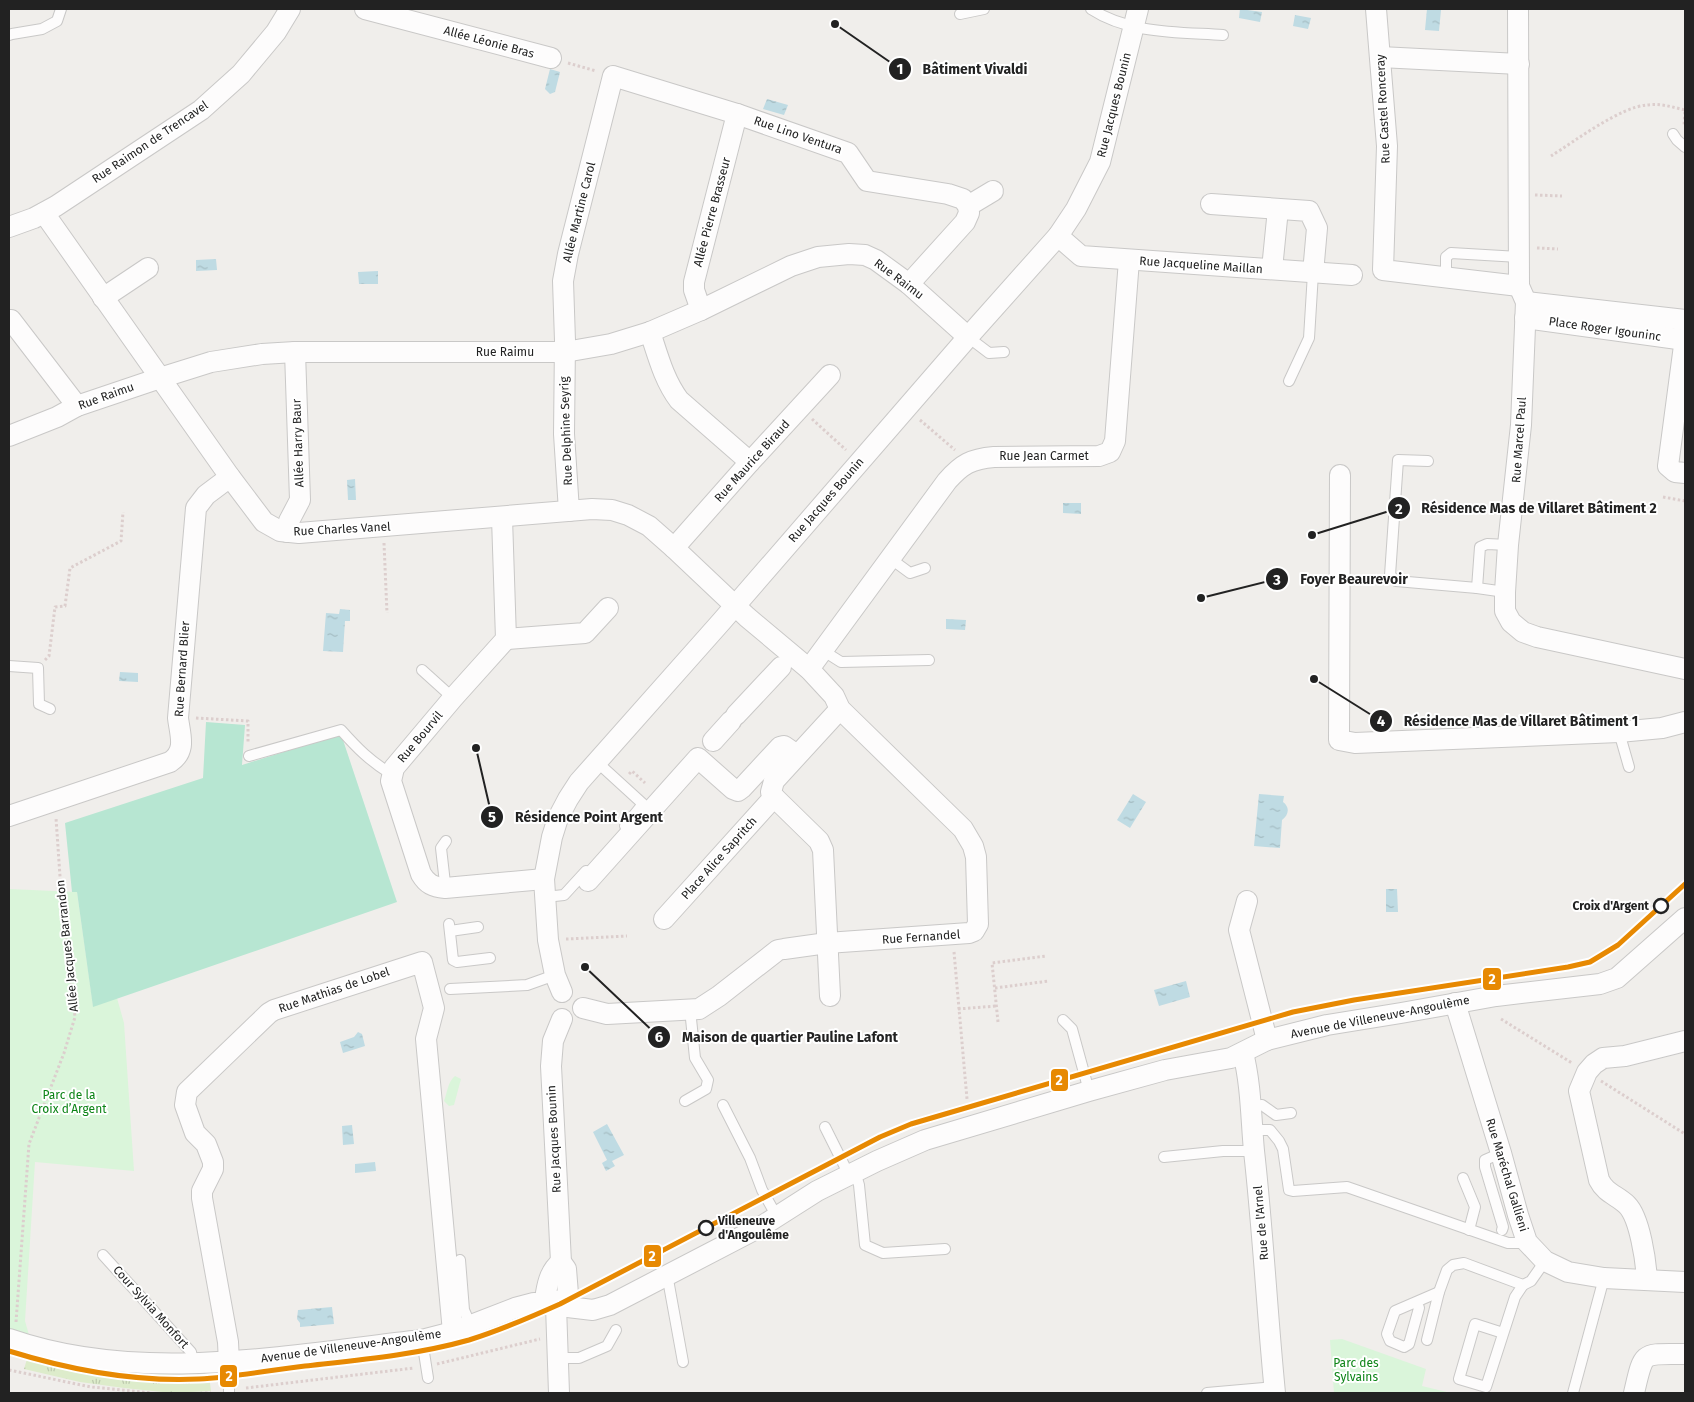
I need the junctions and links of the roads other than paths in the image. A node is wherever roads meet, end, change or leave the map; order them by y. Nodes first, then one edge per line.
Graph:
1 (61, 9) edge
2 (290, 9) edge
3 (365, 9) edge
4 (984, 9) edge
5 (1090, 9) edge
6 (1376, 9) edge
7 (1518, 9) edge
8 (960, 14) dead end
9 (1136, 18) edge
10 (9, 35) edge
11 (1223, 36) dead end
12 (1380, 57) junction
13 (551, 58) road end
14 (1519, 64) junction
15 (613, 76) joint
16 (737, 114) junction
17 (1673, 134) dead end
18 (1684, 146) edge
19 (993, 191) dead end
20 (1211, 204) dead end
21 (968, 206) junction
22 (1278, 209) junction
23 (44, 213) junction
24 (9, 226) edge
25 (1058, 236) junction
26 (1519, 258) junction
27 (1130, 260) junction
28 (148, 268) dead end
29 (1272, 269) junction
30 (1313, 273) junction
31 (1352, 275) dead end
32 (1446, 278) junction
33 (909, 284) junction
34 (103, 298) junction
35 (1524, 302) junction
36 (701, 310) junction
37 (9, 320) edge
38 (1685, 320) edge
39 (650, 332) junction
40 (968, 337) junction
41 (1685, 339) edge
42 (295, 352) junction
43 (564, 352) junction
44 (1004, 352) dead end
45 (830, 375) dead end
46 (160, 378) junction
47 (1289, 381) dead end
48 (1682, 392) edge
49 (77, 406) junction
50 (9, 436) edge
51 (1428, 460) dead end
52 (750, 462) junction
53 (1685, 473) edge
54 (1340, 475) dead end
55 (230, 477) junction
56 (569, 511) junction
57 (502, 518) junction
58 (287, 532) junction
59 (1508, 545) junction
60 (674, 548) junction
61 (891, 559) junction
62 (925, 568) dead end
63 (1477, 588) junction
64 (1505, 592) junction
65 (735, 606) junction
66 (608, 608) dead end
67 (506, 639) junction
68 (822, 650) junction
69 (929, 660) dead end
70 (9, 666) edge
71 (781, 667) dead end
72 (1685, 669) edge
73 (422, 670) dead end
74 (809, 670) junction
75 (453, 698) junction
76 (50, 709) dead end
77 (840, 709) junction
78 (1685, 722) edge
79 (1618, 732) junction
80 (706, 748) junction
81 (798, 755) junction
82 (249, 756) road end
83 (597, 762) junction
84 (1629, 767) dead end
85 (391, 774) junction
86 (774, 797) junction
87 (9, 816) edge
88 (446, 841) dead end
89 (588, 881) dead end
90 (545, 888) junction
91 (446, 890) junction
92 (1247, 901) dead end
93 (1685, 918) edge
94 (664, 919) dead end
95 (478, 928) dead end
96 (827, 943) junction
97 (490, 958) dead end
98 (558, 984) junction
99 (450, 989) dead end
100 (830, 996) dead end
101 (1455, 1004) junction
102 (582, 1008) junction
103 (690, 1010) junction
104 (562, 1019) junction
105 (1063, 1020) dead end
106 (1267, 1040) junction
107 (1685, 1041) edge
108 (1243, 1052) junction
109 (1089, 1091) junction
110 (684, 1101) dead end
111 (723, 1105) dead end
112 (1251, 1106) junction
113 (1291, 1113) dead end
114 (825, 1127) dead end
115 (1252, 1130) junction
116 (1254, 1151) junction
117 (1501, 1153) junction
118 (1164, 1157) dead end
119 (852, 1174) junction
120 (1464, 1178) dead end
121 (776, 1215) junction
122 (1469, 1230) junction
123 (1502, 1230) dead end
124 (1528, 1242) junction
125 (945, 1249) dead end
126 (103, 1255) dead end
127 (460, 1260) dead end
128 (1545, 1261) junction
129 (664, 1276) junction
130 (1604, 1278) junction
131 (1647, 1280) junction
132 (1685, 1282) edge
133 (1523, 1284) junction
134 (1439, 1292) junction
135 (562, 1300) junction
136 (1416, 1302) dead end
137 (462, 1329) junction
138 (616, 1330) dead end
139 (12, 1331) edge
140 (1503, 1333) junction
141 (422, 1340) junction
142 (1427, 1340) dead end
143 (1685, 1354) edge
144 (558, 1358) junction
145 (683, 1362) dead end
146 (192, 1363) junction
147 (229, 1363) junction
148 (428, 1378) dead end
149 (1274, 1390) edge
150 (229, 1392) edge
151 (559, 1393) edge
152 (1207, 1393) edge
153 (1573, 1393) edge
154 (1634, 1393) edge

1 - 10 lane
2 - 23 street, Rue Raimon de Trencavel
3 - 13 street, Allée Léonie Bras
4 - 8 lane
5 - 9 lane
6 - 12 street, Rue Castel Ronceray
7 - 14 street, Rue Marcel Paul
9 - 11 lane
9 - 25 street, Rue Jacques Bounin
12 - 14 street
12 - 32 street, Rue Castel Ronceray
14 - 26 street, Rue Marcel Paul
15 - 16 street, Rue Lino Ventura
15 - 43 street, Allée Martine Carol
16 - 21 street, Rue Lino Ventura
16 - 36 street, Allée Pierre Brasseur
17 - 18 lane
19 - 21 street
20 - 22 street
21 - 33 street
22 - 29 street
22 - 30 street
23 - 24 street, Rue Raimon de Trencavel
23 - 34 street, Rue Charles Vanel
25 - 27 street, Rue Jacqueline Maillan
25 - 40 street, Rue Jacques Bounin
26 - 32 lane
26 - 35 street, Rue Marcel Paul
27 - 29 street, Rue Jacqueline Maillan
27 - 61 street, Rue Jean Carmet
28 - 34 street
29 - 30 street, Rue Jacqueline Maillan
30 - 31 street, Rue Jacqueline Maillan
30 - 47 lane
32 - 35 street
33 - 36 street, Rue Raimu
33 - 40 street, Rue Raimu
34 - 46 street, Rue Charles Vanel
35 - 38 street, Place Roger Igouninc
35 - 41 street, Place Roger Igouninc
35 - 59 street, Rue Marcel Paul
36 - 39 street, Rue Raimu
37 - 49 street
39 - 43 street, Rue Raimu
39 - 52 street
40 - 44 lane
40 - 65 street, Rue Jacques Bounin
41 - 48 street
42 - 43 street, Rue Raimu
42 - 46 street, Rue Raimu
42 - 58 street, Allée Harry Baur
43 - 56 street, Rue Delphine Seyrig
45 - 52 street, Rue Maurice Biraud
46 - 49 street, Rue Raimu
46 - 55 street, Rue Charles Vanel
48 - 53 street
49 - 50 street, Rue Raimu
51 - 63 lane
52 - 60 street, Rue Maurice Biraud
54 - 79 street
55 - 58 street, Rue Charles Vanel
55 - 87 street, Rue Bernard Blier
56 - 57 street, Rue Charles Vanel
56 - 60 street, Rue Charles Vanel
57 - 58 street, Rue Charles Vanel
57 - 67 street
59 - 63 lane
59 - 64 street, Rue Marcel Paul
60 - 65 street, Rue Charles Vanel
61 - 62 lane
61 - 68 street, Rue Jean Carmet
63 - 64 lane
64 - 72 street, Rue Marcel Paul
65 - 74 street, Rue Fernandel
65 - 83 street, Rue Jacques Bounin
66 - 67 street
67 - 75 street, Rue Bourvil
68 - 69 lane
68 - 74 street, Rue Jean Carmet
70 - 76 lane
71 - 80 street
73 - 75 lane
74 - 77 street, Rue Fernandel
75 - 85 street, Rue Bourvil
77 - 81 street
77 - 96 street, Rue Fernandel
78 - 79 street
79 - 84 lane
80 - 81 street
80 - 89 street
81 - 86 street
82 - 85 lane
83 - 90 street, Rue Jacques Bounin
83 - 90 lane
85 - 91 street, Rue Bourvil
86 - 94 street, Place Alice Sapritch
86 - 96 street
88 - 91 lane
90 - 91 street, Rue Bourvil
90 - 98 street, Rue Jacques Bounin
92 - 106 street
93 - 101 street, Avenue de Villeneuve-Angoulème
95 - 97 lane
96 - 100 street
96 - 103 street, Rue Fernandel
98 - 99 lane
98 - 102 street
98 - 104 street, Rue Jacques Bounin
101 - 106 street, Avenue de Villeneuve-Angoulème
101 - 117 street, Rue Maréchal Gallieni
102 - 103 street, Rue Fernandel
102 - 104 street
103 - 110 lane
104 - 135 street, Rue Jacques Bounin
105 - 109 lane
106 - 108 street, Avenue de Villeneuve-Angoulème
107 - 131 street
108 - 109 street, Avenue de Villeneuve-Angoulème
108 - 112 street, Rue de l'Arnel
109 - 119 street, Avenue de Villeneuve-Angoulème
111 - 121 lane
112 - 113 lane
112 - 115 street, Rue de l'Arnel
114 - 119 lane
115 - 116 street, Rue de l'Arnel
115 - 122 lane
116 - 118 lane
116 - 149 street, Rue de l'Arnel
117 - 123 lane
117 - 124 street, Rue Maréchal Gallieni
119 - 121 street, Avenue de Villeneuve-Angoulème
119 - 125 lane
120 - 122 lane
121 - 129 street, Avenue de Villeneuve-Angoulème
122 - 124 lane
124 - 128 street, Rue Maréchal Gallieni
126 - 146 lane, Cour Sylvia Monfort
127 - 137 lane
128 - 130 street, Rue Maréchal Gallieni
128 - 133 lane
129 - 135 street, Avenue de Villeneuve-Angoulème
129 - 145 lane
130 - 131 street, Rue Maréchal Gallieni
130 - 153 lane
131 - 132 street, Rue Maréchal Gallieni
133 - 134 lane
133 - 140 lane
134 - 136 lane
134 - 142 lane
135 - 137 street, Avenue de Villeneuve-Angoulème
135 - 144 street, Rue Jacques Bounin
137 - 141 street, Avenue de Villeneuve-Angoulème
137 - 147 street, Rue Mathias de Lobel
138 - 144 lane
139 - 146 street, Avenue de Villeneuve-Angoulème
140 - 140 lane
141 - 147 street, Avenue de Villeneuve-Angoulème
141 - 148 lane
143 - 154 street
144 - 151 street, Rue Jacques Bounin
146 - 147 street, Avenue de Villeneuve-Angoulème
147 - 150 lane
149 - 152 lane

